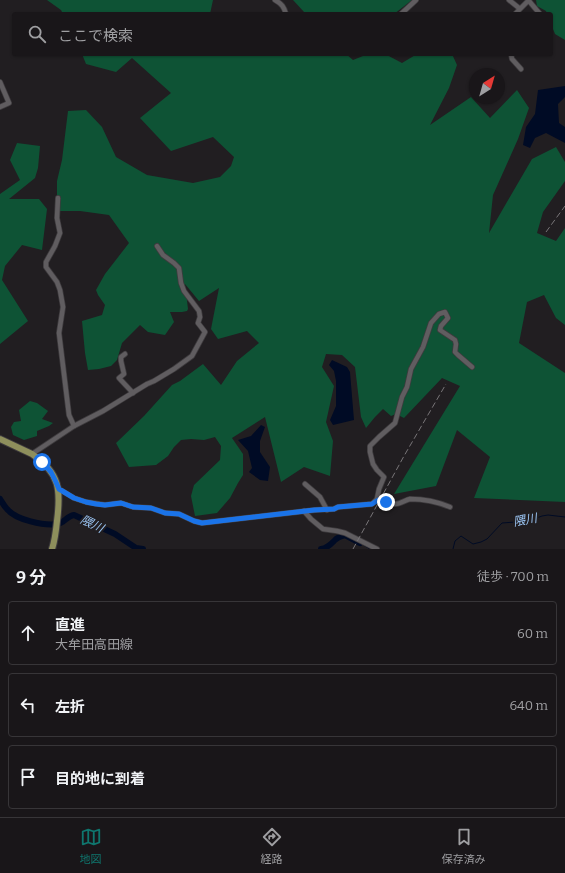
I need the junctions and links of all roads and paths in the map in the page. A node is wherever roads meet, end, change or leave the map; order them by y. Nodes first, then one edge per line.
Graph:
1 (276, 0) edge
2 (416, 0) edge
3 (509, 0) edge
4 (529, 0) edge
5 (519, 8) junction
6 (285, 12) edge
7 (403, 12) edge
8 (516, 12) edge
9 (538, 12) edge
10 (511, 56) edge
11 (521, 69) dead end
12 (0, 82) edge
13 (0, 107) edge
14 (58, 198) dead end
15 (157, 246) dead end
16 (125, 354) dead end
17 (472, 367) dead end
18 (133, 393) junction
19 (74, 426) junction
20 (0, 439) edge
21 (32, 454) junction
22 (305, 484) dead end
23 (59, 489) junction
24 (378, 500) junction
25 (450, 507) dead end
26 (327, 510) junction
27 (304, 511) junction
28 (52, 549) edge
29 (377, 549) edge

1 - 6 street
2 - 7 street
3 - 5 street
4 - 5 street
4 - 9 street
5 - 8 street
10 - 11 street
12 - 13 street
14 - 19 street
15 - 18 street
16 - 18 street
17 - 24 street
18 - 19 street
19 - 21 street
20 - 21 main road
21 - 23 main road
22 - 26 street
23 - 27 street
23 - 28 main road
24 - 25 street
24 - 26 street
26 - 27 street
27 - 29 street

